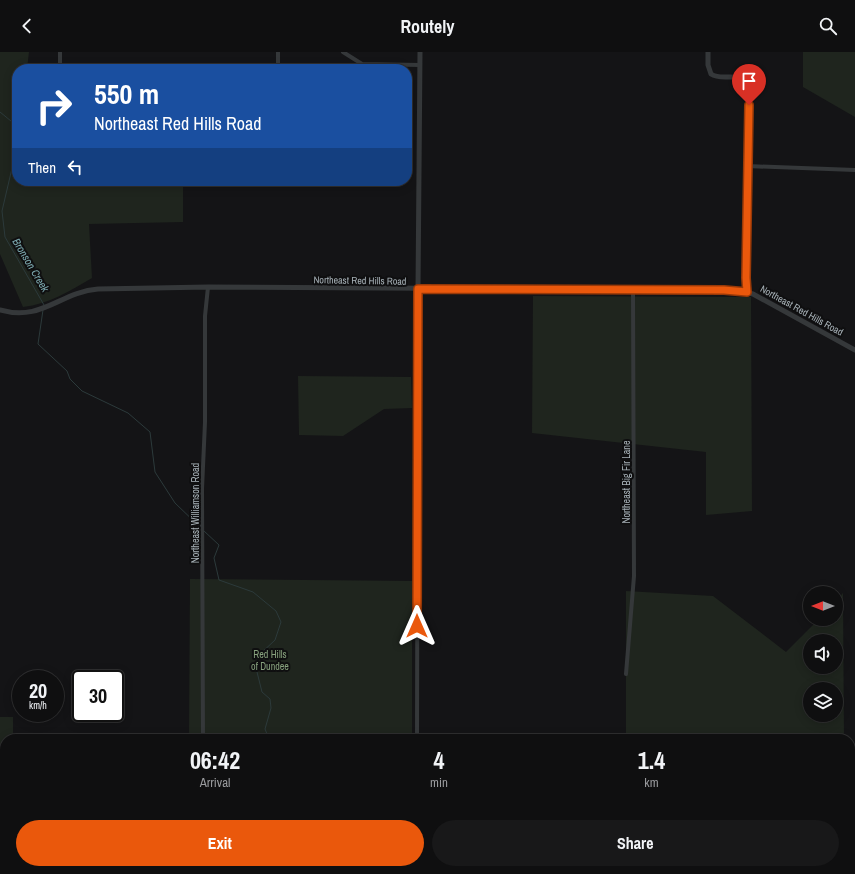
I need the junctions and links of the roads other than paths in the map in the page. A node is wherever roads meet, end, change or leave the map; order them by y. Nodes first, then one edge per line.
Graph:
1 (60, 52) edge
2 (278, 52) edge
3 (343, 52) edge
4 (420, 52) edge
5 (708, 52) edge
6 (60, 64) edge
7 (278, 64) edge
8 (362, 64) edge
9 (412, 65) edge
10 (420, 65) junction
11 (747, 166) junction
12 (855, 170) edge
13 (208, 287) junction
14 (418, 289) junction
15 (633, 291) junction
16 (747, 292) junction
17 (0, 310) edge
18 (855, 350) edge
19 (626, 674) dead end
20 (203, 734) edge
21 (417, 734) edge

1 - 6 street
2 - 7 street
3 - 8 street
4 - 10 street
5 - 11 street
9 - 10 street
10 - 14 street
11 - 12 street
11 - 16 street
13 - 14 street, Northeast Red Hills Road
13 - 17 street, Northeast Red Hills Road
13 - 20 street, Northeast Williamson Road
14 - 15 street, Northeast Red Hills Road
14 - 21 street
15 - 16 street, Northeast Red Hills Road
15 - 19 street, Northeast Big Fir Lane
16 - 18 street, Northeast Red Hills Road

